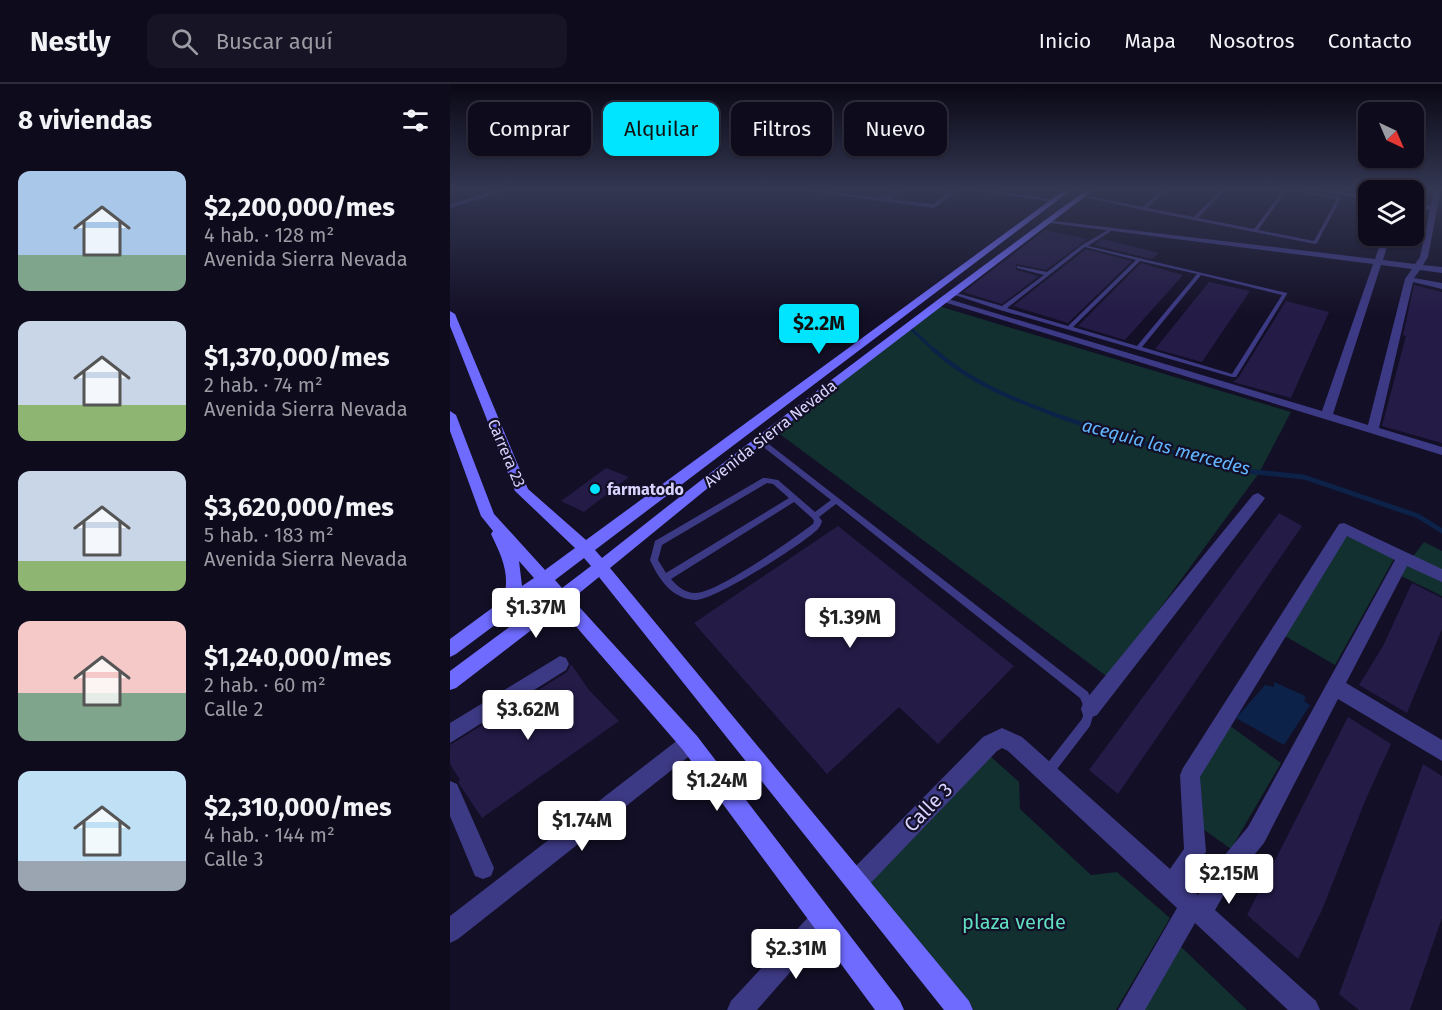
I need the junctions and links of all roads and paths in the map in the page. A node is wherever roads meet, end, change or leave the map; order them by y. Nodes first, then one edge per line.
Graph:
1 (1012, 231) edge
2 (1034, 231) edge
3 (1108, 231) edge
4 (1120, 231) edge
5 (1256, 231) edge
6 (1321, 231) edge
7 (1429, 231) edge
8 (1084, 246) junction
9 (1384, 246) edge
10 (1139, 259) junction
11 (1379, 262) junction
12 (1019, 267) dead end
13 (1416, 267) junction
14 (1442, 270) edge
15 (1047, 274) junction
16 (1200, 274) junction
17 (1410, 278) junction
18 (1442, 284) edge
19 (947, 296) junction
20 (1002, 309) junction
21 (450, 314) edge
22 (1069, 328) junction
23 (1138, 348) junction
24 (1327, 414) junction
25 (450, 415) edge
26 (1373, 428) junction
27 (759, 440) junction
28 (1442, 450) edge
29 (1258, 498) dead end
30 (794, 499) junction
31 (835, 501) junction
32 (488, 516) junction
33 (815, 516) junction
34 (585, 548) junction
35 (1404, 557) junction
36 (600, 568) junction
37 (1442, 576) edge
38 (545, 578) junction
39 (664, 579) junction
40 (562, 597) junction
41 (509, 605) junction
42 (450, 649) edge
43 (560, 664) dead end
44 (450, 682) edge
45 (1334, 686) junction
46 (1090, 709) junction
47 (450, 734) edge
48 (690, 743) junction
49 (1442, 751) edge
50 (1047, 772) junction
51 (450, 791) edge
52 (483, 868) dead end
53 (857, 881) junction
54 (1171, 887) junction
55 (1196, 909) junction
56 (821, 921) junction
57 (450, 931) edge
58 (740, 1010) edge
59 (891, 1010) edge
60 (960, 1010) edge
61 (1131, 1010) edge
62 (1307, 1010) edge

1 - 34 main road, Avenida Sierra Nevada
2 - 19 main road, Avenida Sierra Nevada
3 - 8 lane
4 - 11 street
5 - 6 lane
7 - 13 street
8 - 10 lane
8 - 15 lane
9 - 11 street
10 - 16 lane
10 - 22 lane
11 - 13 street
11 - 24 street
12 - 15 lane
13 - 14 street
13 - 17 street
15 - 20 lane
16 - 23 lane
16 - 23 lane
17 - 18 street
17 - 26 street
19 - 20 lane
19 - 24 street
19 - 27 main road, Avenida Sierra Nevada
20 - 22 lane
21 - 34 main road, Carrera 23
22 - 23 lane
24 - 26 street
25 - 32 main road
26 - 28 street
27 - 31 lane
27 - 36 main road, Avenida Sierra Nevada
29 - 46 street
30 - 33 lane
30 - 39 lane
30 - 39 lane
31 - 33 lane
31 - 46 lane
32 - 38 main road
32 - 41 main road
33 - 39 lane
34 - 36 main road, Carrera 23
34 - 38 main road, Avenida Sierra Nevada
35 - 37 street
35 - 45 street
35 - 54 street
36 - 40 main road, Avenida Sierra Nevada
36 - 53 main road, Carrera 23
38 - 40 main road
38 - 41 main road, Avenida Sierra Nevada
40 - 44 main road, Avenida Sierra Nevada
40 - 48 main road
41 - 42 main road, Avenida Sierra Nevada
43 - 47 street
45 - 49 street
45 - 55 street
46 - 50 lane
48 - 56 main road
48 - 57 street
50 - 53 street, Calle 3
50 - 54 street
51 - 52 street
53 - 60 main road, Carrera 23
54 - 55 street
55 - 61 street
55 - 62 street
56 - 58 street
56 - 59 main road

